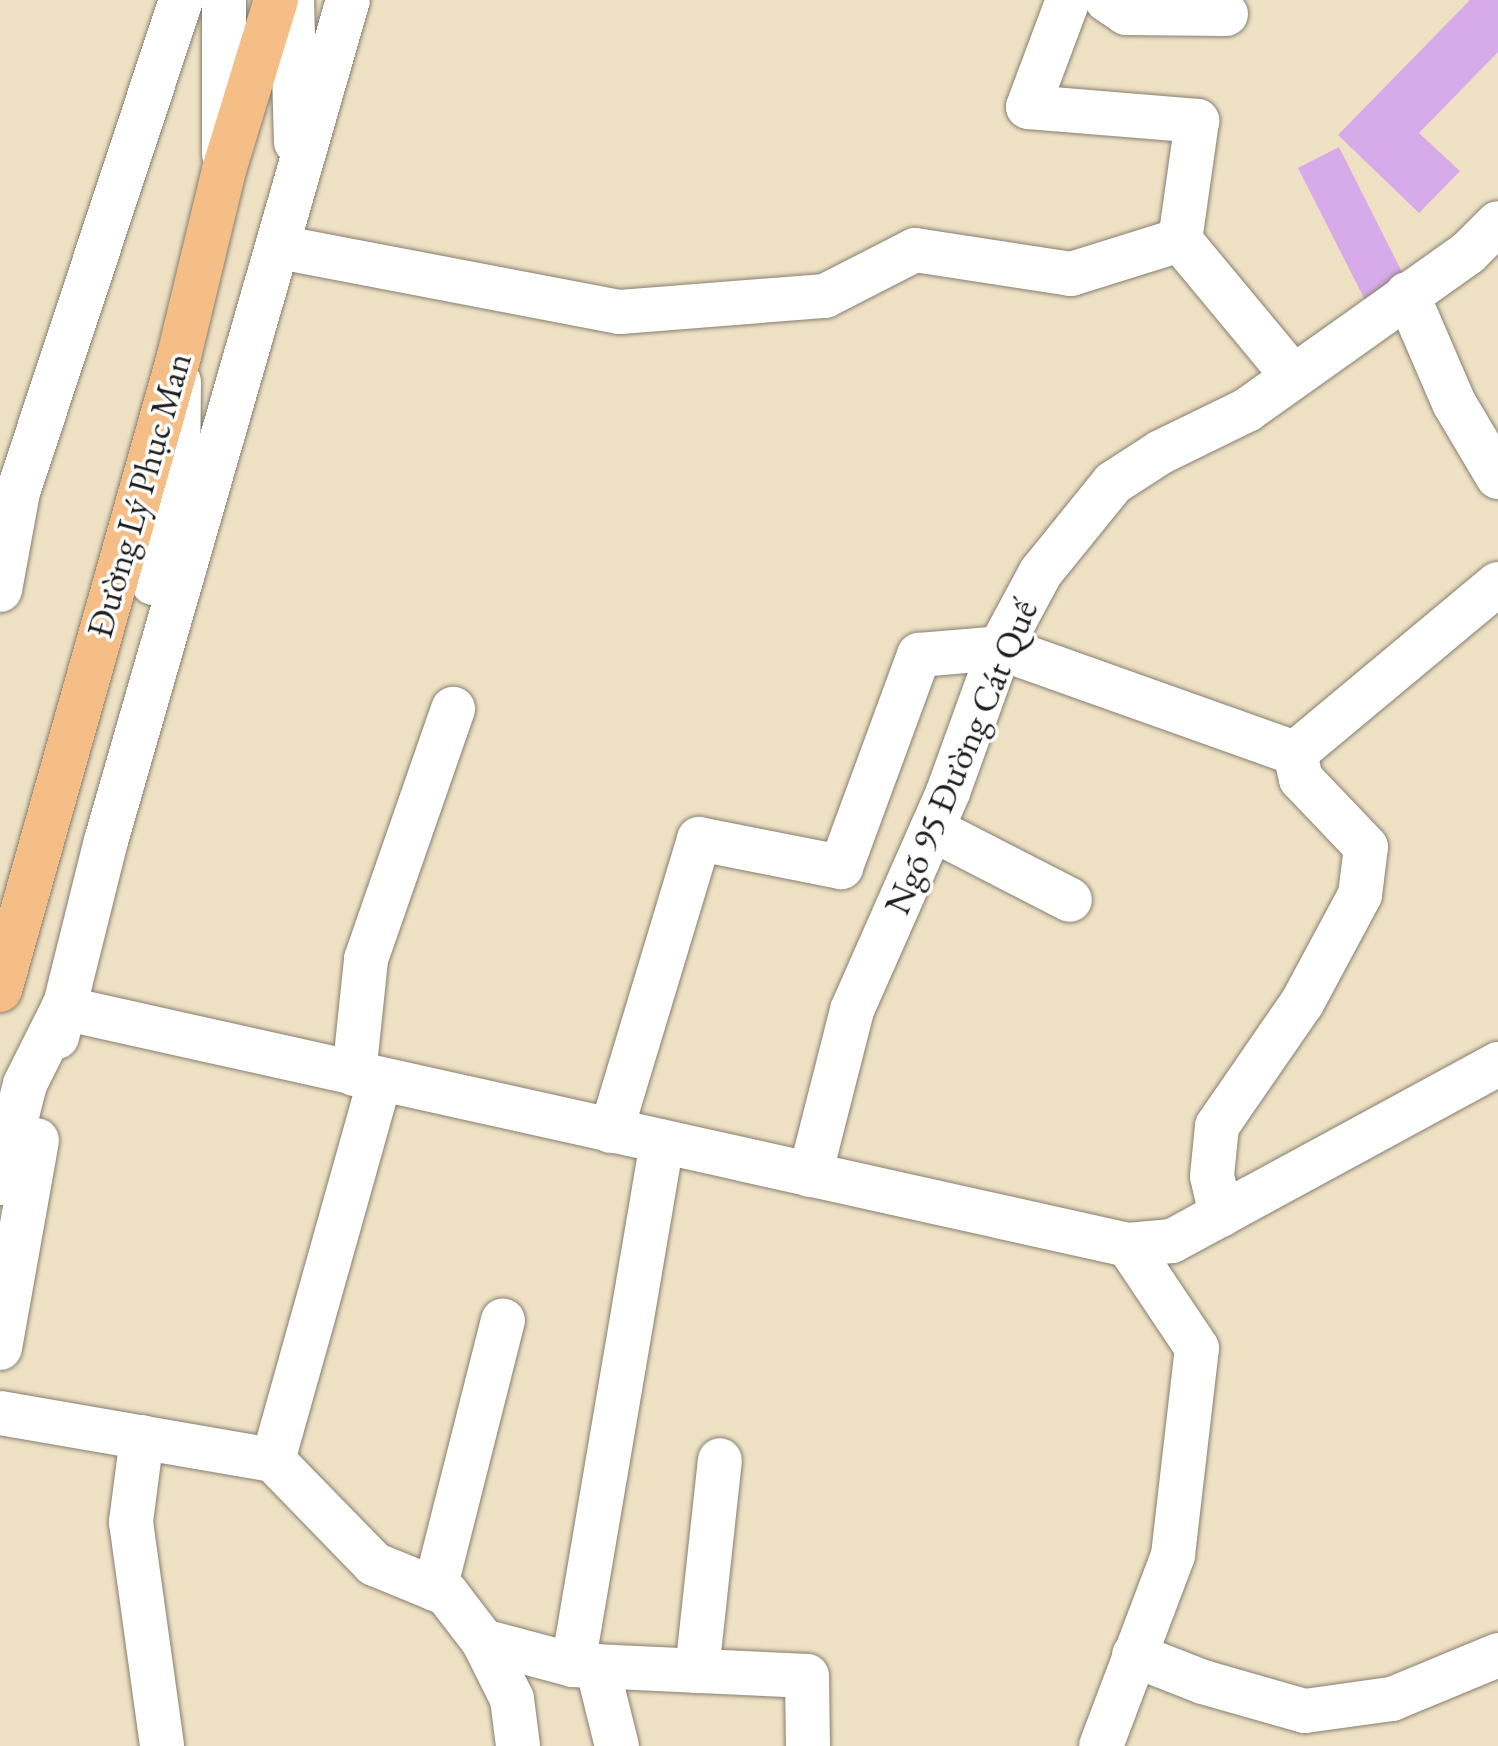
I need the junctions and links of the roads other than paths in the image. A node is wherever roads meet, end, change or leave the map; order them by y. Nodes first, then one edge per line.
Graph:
1 (181, 0) edge
2 (224, 0) edge
3 (276, 0) edge
4 (292, 0) edge
5 (348, 0) edge
6 (1068, 0) edge
7 (1107, 0) edge
8 (1226, 14) dead end
9 (224, 170) junction
10 (298, 184) junction
11 (1498, 223) edge
12 (1180, 240) junction
13 (279, 247) junction
14 (1407, 294) junction
15 (179, 356) junction
16 (1293, 376) junction
17 (1498, 477) edge
18 (1498, 584) edge
19 (0, 590) edge
20 (1000, 648) junction
21 (453, 709) dead end
22 (1295, 753) junction
23 (932, 829) junction
24 (1070, 900) dead end
25 (74, 964) junction
26 (0, 990) edge
27 (63, 1008) junction
28 (1498, 1064) edge
29 (367, 1077) junction
30 (611, 1131) junction
31 (662, 1142) junction
32 (810, 1175) junction
33 (0, 1183) edge
34 (1221, 1215) junction
35 (1128, 1245) junction
36 (503, 1320) dead end
37 (0, 1348) edge
38 (0, 1413) edge
39 (142, 1437) junction
40 (273, 1460) junction
41 (720, 1460) dead end
42 (435, 1589) junction
43 (483, 1641) junction
44 (1134, 1655) junction
45 (1498, 1655) edge
46 (585, 1666) junction
47 (697, 1671) junction
48 (162, 1746) edge
49 (518, 1746) edge
50 (617, 1746) edge
51 (808, 1746) edge
52 (1101, 1746) edge

1 - 19 street
2 - 9 street
3 - 9 main road, Đường Lý Phục Man
4 - 10 street
5 - 10 street
6 - 12 street
7 - 8 street
9 - 15 main road, Đường Lý Phục Man
10 - 13 street
11 - 14 street, Ngõ 95 Đường Cát Quế
12 - 13 street
12 - 16 street
13 - 25 street
14 - 16 street, Ngõ 95 Đường Cát Quế
14 - 17 street
15 - 25 street
15 - 26 main road, Đường Lý Phục Man
16 - 20 street, Ngõ 95 Đường Cát Quế
18 - 22 street
20 - 22 street
20 - 23 street, Ngõ 95 Đường Cát Quế
20 - 30 street
21 - 29 street
22 - 34 street
23 - 24 street
23 - 32 street, Ngõ 95 Đường Cát Quế
25 - 27 street
27 - 29 street
27 - 33 street
27 - 37 street
28 - 34 street
29 - 30 street
29 - 40 street
30 - 31 street
31 - 32 street
31 - 46 street
32 - 35 street
34 - 35 street
35 - 44 street
36 - 42 street
38 - 39 street
39 - 40 street
39 - 48 street
40 - 42 street
41 - 47 street
42 - 43 street
43 - 46 street
43 - 49 street
44 - 45 street
44 - 52 street
46 - 47 street
46 - 50 street
47 - 51 street

